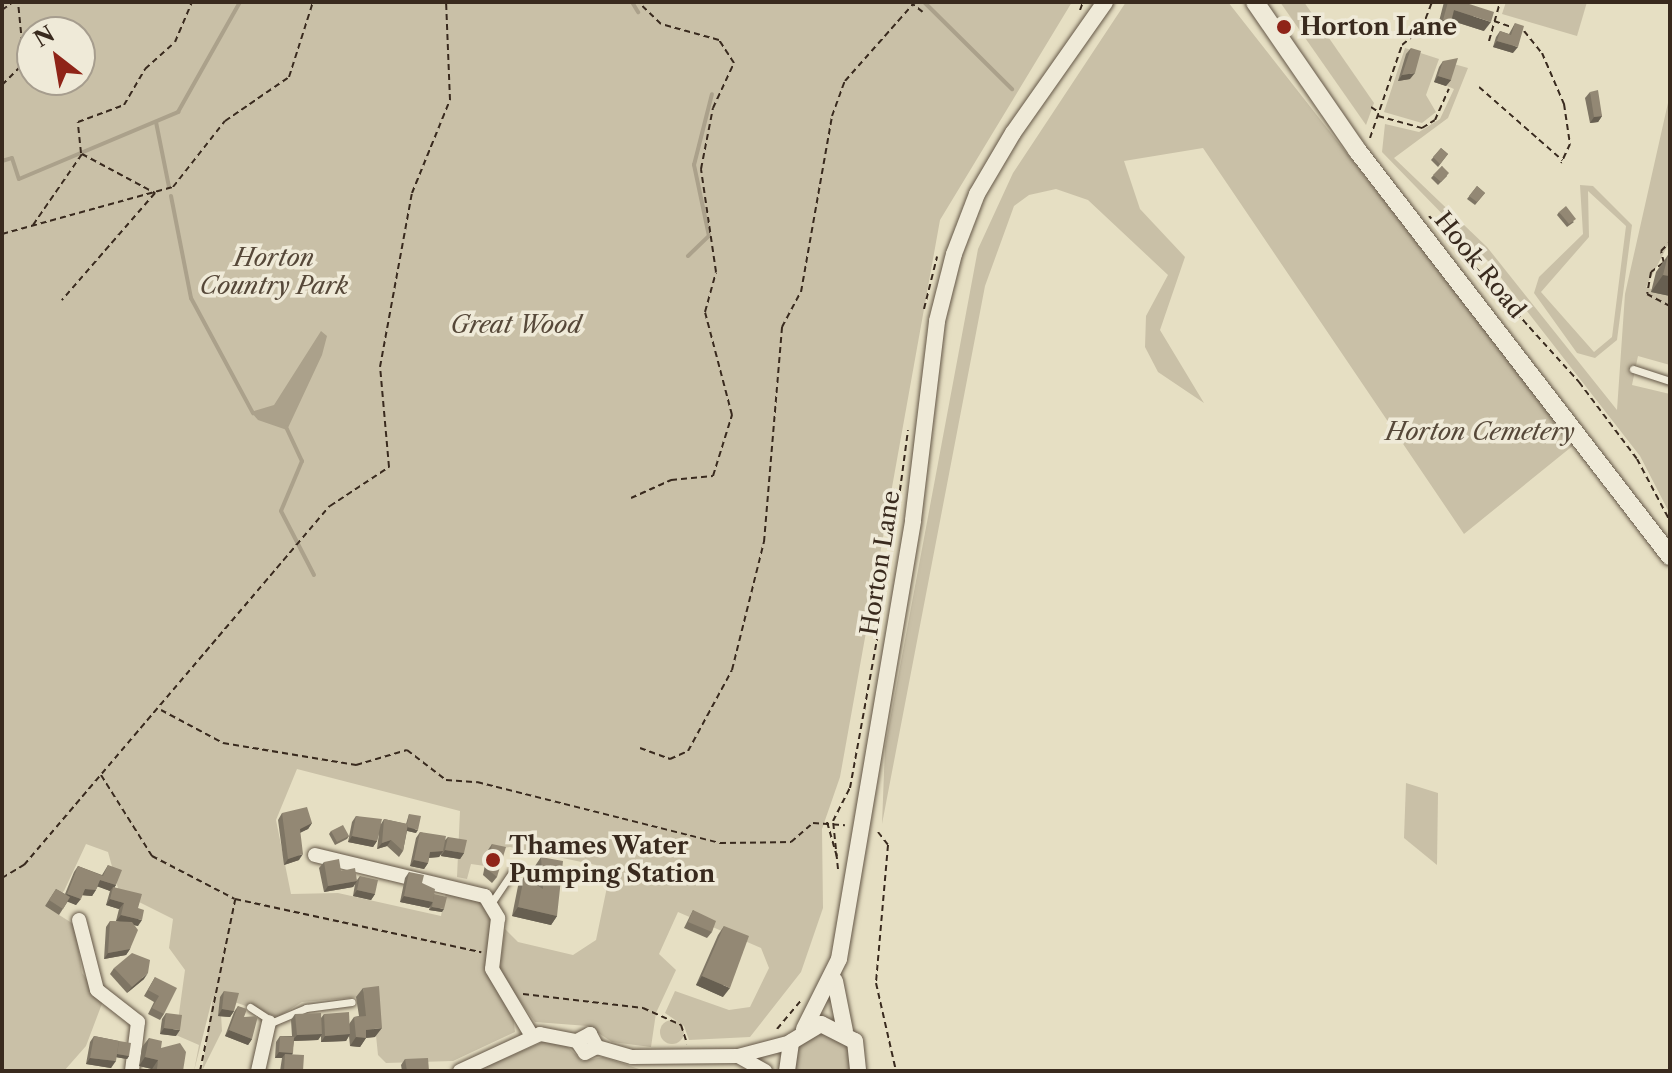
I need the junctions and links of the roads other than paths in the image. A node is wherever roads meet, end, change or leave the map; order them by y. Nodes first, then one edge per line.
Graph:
1 (1105, 2) edge
2 (1255, 2) edge
3 (1633, 369) dead end
4 (1670, 381) edge
5 (1670, 556) edge
6 (315, 855) dead end
7 (514, 869) dead end
8 (492, 902) junction
9 (79, 920) dead end
10 (835, 981) junction
11 (352, 1002) dead end
12 (250, 1007) edge
13 (269, 1022) junction
14 (804, 1029) junction
15 (845, 1031) junction
16 (532, 1036) junction
17 (791, 1042) junction
18 (738, 1056) junction
19 (649, 1064) edge
20 (132, 1071) edge
21 (258, 1071) edge
22 (460, 1071) edge
23 (765, 1071) edge
24 (787, 1071) edge
25 (858, 1071) edge

1 - 10 street, Horton Lane
2 - 5 main road, Hook Road
3 - 4 lane
6 - 8 street
7 - 8 lane
8 - 16 street
9 - 20 street
10 - 14 street, Horton Lane
10 - 15 street, Horton Lane
11 - 13 lane
12 - 13 lane
13 - 21 street
14 - 15 street
14 - 17 street, Horton Lane
15 - 25 street, Horton Lane
16 - 19 street
16 - 22 street
17 - 18 street
17 - 24 street
18 - 19 street
18 - 23 street

